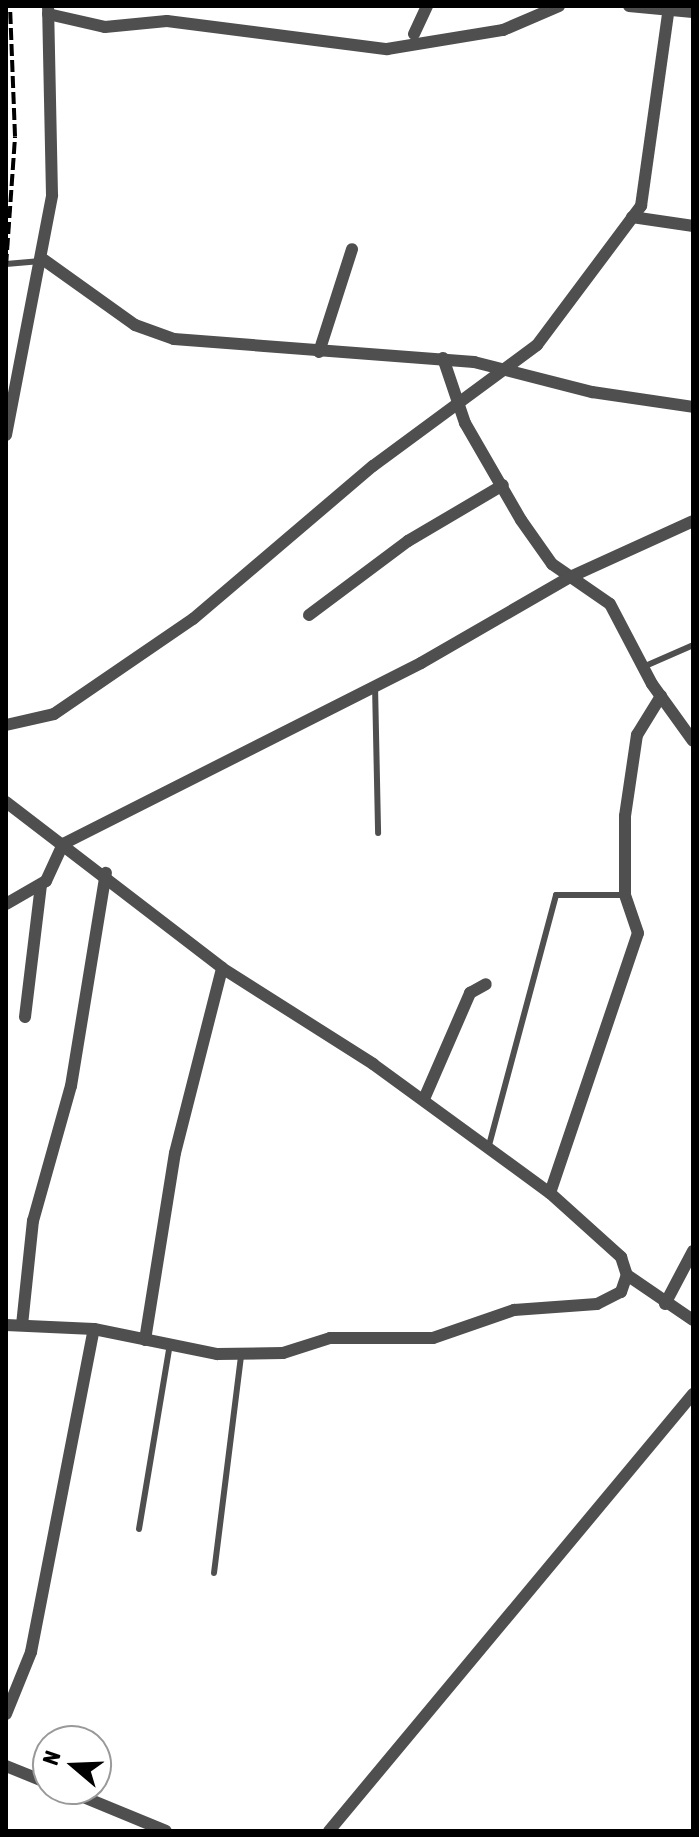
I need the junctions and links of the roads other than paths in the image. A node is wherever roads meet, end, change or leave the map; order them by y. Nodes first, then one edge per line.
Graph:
1 (427, 6) edge
2 (559, 6) edge
3 (629, 6) edge
4 (668, 8) edge
5 (539, 9) edge
6 (48, 10) edge
7 (693, 12) edge
8 (414, 34) dead end
9 (632, 217) junction
10 (693, 226) edge
11 (352, 249) dead end
12 (44, 260) junction
13 (6, 264) edge
14 (319, 352) junction
15 (443, 358) junction
16 (507, 371) junction
17 (459, 406) junction
18 (693, 407) edge
19 (6, 435) edge
20 (503, 485) junction
21 (693, 521) edge
22 (568, 578) junction
23 (309, 615) dead end
24 (693, 645) edge
25 (643, 667) junction
26 (375, 685) junction
27 (661, 696) junction
28 (6, 725) edge
29 (693, 741) edge
30 (6, 802) edge
31 (378, 833) dead end
32 (63, 844) junction
33 (106, 873) junction
34 (41, 885) junction
35 (625, 895) junction
36 (6, 904) edge
37 (222, 968) junction
38 (486, 984) dead end
39 (25, 1017) dead end
40 (424, 1099) junction
41 (488, 1149) junction
42 (550, 1193) junction
43 (693, 1251) edge
44 (627, 1275) junction
45 (665, 1304) junction
46 (693, 1320) edge
47 (6, 1325) edge
48 (22, 1325) junction
49 (94, 1329) junction
50 (145, 1340) junction
51 (170, 1343) junction
52 (241, 1356) junction
53 (693, 1394) edge
54 (139, 1529) dead end
55 (214, 1573) dead end
56 (6, 1714) edge
57 (6, 1766) edge
58 (32, 1777) edge
59 (103, 1805) edge
60 (166, 1831) edge
61 (329, 1831) edge

1 - 8 street
2 - 5 street
3 - 4 street
4 - 7 street
4 - 9 street
5 - 6 street
6 - 12 street
9 - 10 street
9 - 16 street
11 - 14 street
12 - 13 lane
12 - 14 street
12 - 19 street
14 - 15 street
15 - 16 street
15 - 17 street
16 - 17 street
16 - 18 street
17 - 20 street
17 - 28 street
20 - 22 street
20 - 23 street
21 - 22 street
22 - 25 street
22 - 26 street
24 - 25 lane
25 - 27 street
26 - 31 lane
26 - 32 street
27 - 29 street
27 - 35 street
30 - 32 street
32 - 33 street
32 - 34 street
33 - 37 street
33 - 48 street
34 - 36 street
34 - 39 street
35 - 41 lane
35 - 42 street
37 - 40 street
37 - 50 street
38 - 40 street
40 - 41 street
41 - 42 street
42 - 44 street
43 - 45 street
44 - 45 street
44 - 52 street
45 - 46 street
47 - 48 street
48 - 49 street
49 - 50 street
49 - 56 street
50 - 51 street
51 - 52 street
51 - 54 lane
52 - 55 lane
53 - 61 street
57 - 58 street
59 - 60 street

